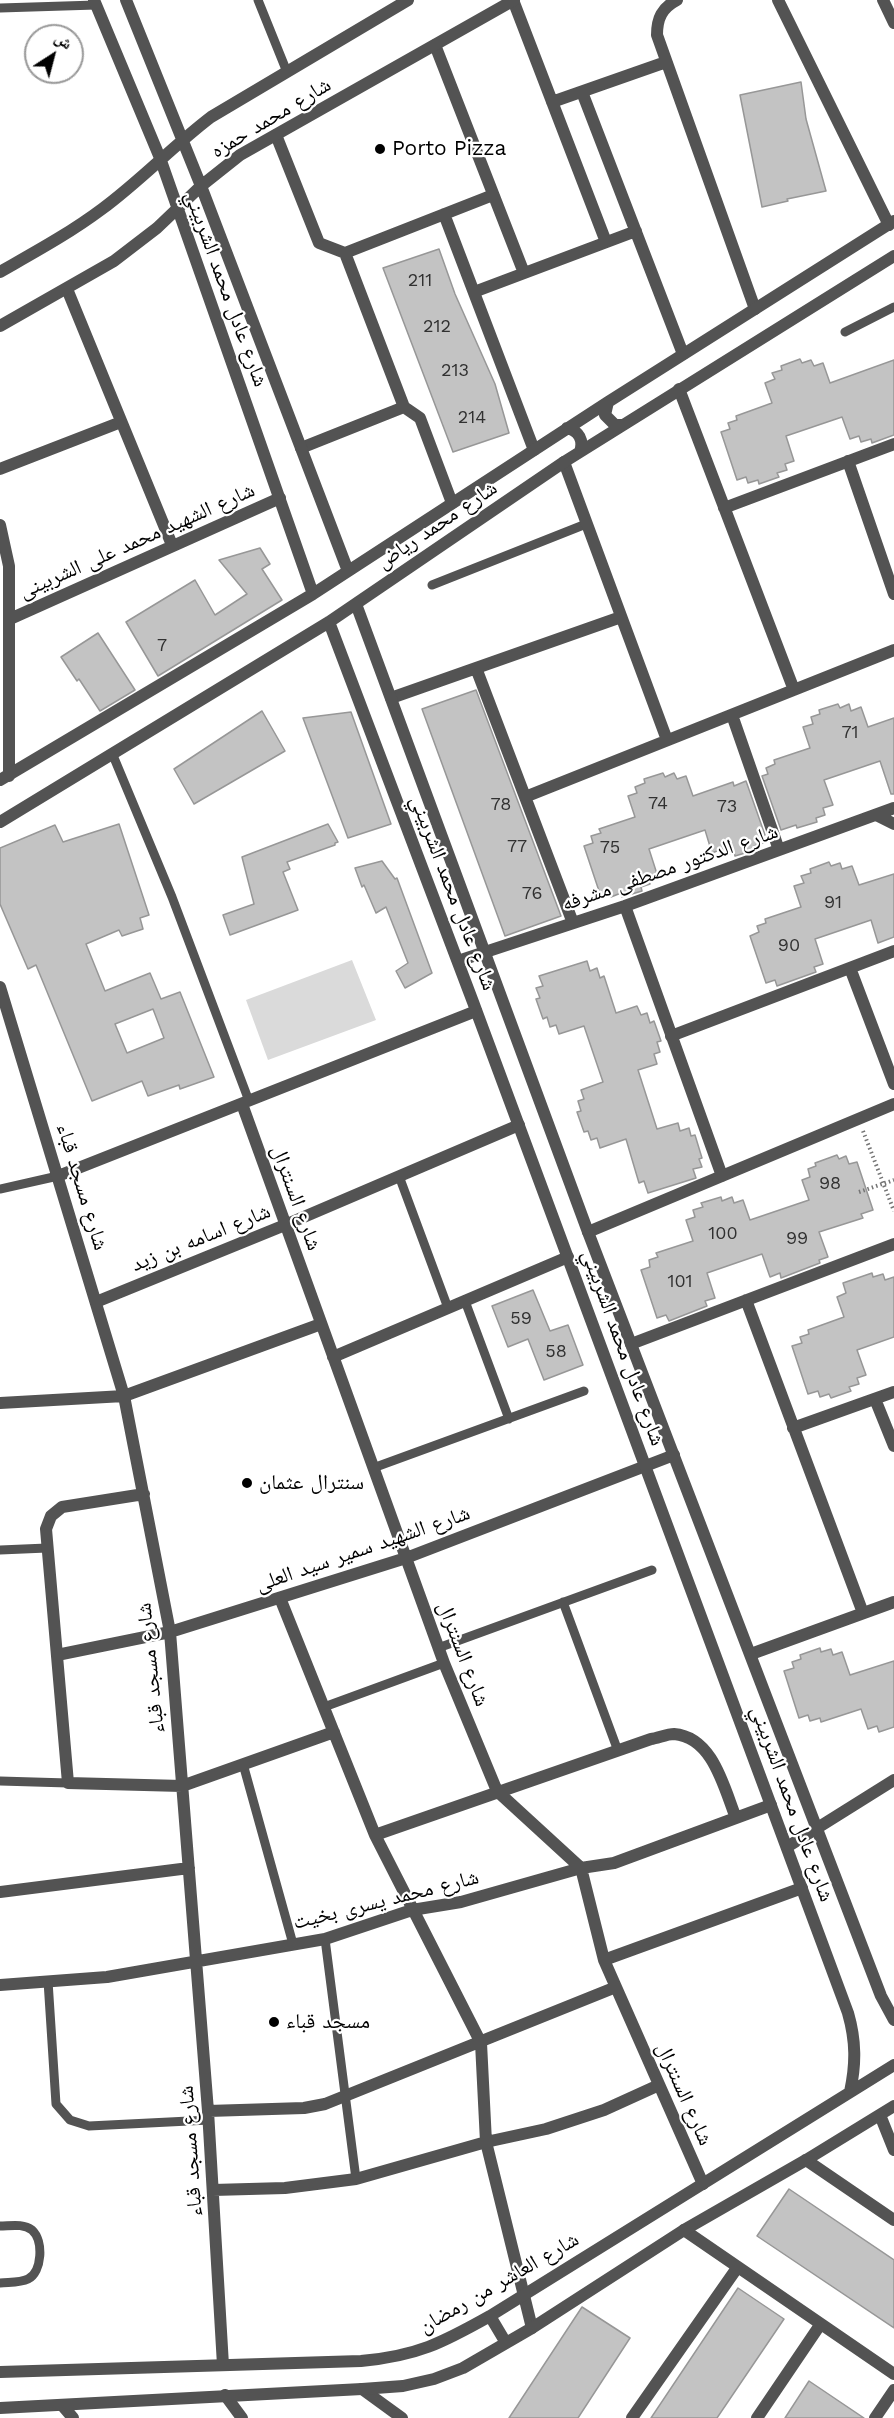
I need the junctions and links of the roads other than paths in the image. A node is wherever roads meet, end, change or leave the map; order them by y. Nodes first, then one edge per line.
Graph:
1 (126, 0) edge
2 (258, 0) edge
3 (408, 0) edge
4 (514, 0) edge
5 (677, 0) edge
6 (778, 0) edge
7 (883, 0) edge
8 (95, 3) edge
9 (0, 8) edge
10 (894, 23) edge
11 (435, 45) junction
12 (666, 62) junction
13 (286, 72) junction
14 (582, 92) junction
15 (552, 102) junction
16 (276, 135) junction
17 (182, 139) junction
18 (160, 158) junction
19 (201, 186) junction
20 (493, 195) junction
21 (177, 209) junction
22 (444, 214) junction
23 (892, 223) edge
24 (636, 231) junction
25 (606, 242) junction
26 (345, 253) junction
27 (894, 256) edge
28 (0, 272) edge
29 (524, 273) junction
30 (67, 289) junction
31 (474, 292) junction
32 (894, 307) edge
33 (755, 309) junction
34 (0, 326) edge
35 (844, 332) dead end
36 (683, 354) junction
37 (678, 389) junction
38 (608, 402) junction
39 (404, 407) junction
40 (121, 422) junction
41 (621, 425) junction
42 (567, 428) junction
43 (894, 444) edge
44 (301, 448) junction
45 (534, 450) junction
46 (580, 452) junction
47 (848, 461) junction
48 (564, 462) junction
49 (0, 469) edge
50 (280, 498) junction
51 (452, 503) junction
52 (724, 508) junction
53 (586, 524) junction
54 (0, 527) edge
55 (172, 545) junction
56 (348, 571) junction
57 (432, 585) dead end
58 (313, 594) junction
59 (894, 594) edge
60 (356, 604) junction
61 (621, 617) junction
62 (10, 619) junction
63 (329, 622) junction
64 (894, 650) edge
65 (476, 668) junction
66 (794, 690) junction
67 (391, 698) junction
68 (732, 715) junction
69 (667, 740) junction
70 (112, 753) junction
71 (5, 778) edge
72 (525, 797) junction
73 (894, 808) edge
74 (876, 815) junction
75 (0, 822) edge
76 (894, 824) edge
77 (779, 850) junction
78 (625, 906) junction
79 (573, 922) junction
80 (894, 951) edge
81 (485, 952) junction
82 (458, 961) junction
83 (849, 968) junction
84 (0, 987) edge
85 (476, 1011) junction
86 (5, 1018) edge
87 (671, 1036) junction
88 (894, 1084) edge
89 (245, 1102) junction
90 (894, 1104) edge
91 (519, 1125) junction
92 (58, 1176) junction
93 (399, 1176) junction
94 (722, 1176) junction
95 (0, 1189) edge
96 (285, 1225) junction
97 (588, 1232) junction
98 (894, 1244) edge
99 (568, 1257) junction
100 (746, 1300) junction
101 (465, 1301) junction
102 (96, 1302) junction
103 (448, 1308) junction
104 (321, 1324) junction
105 (631, 1344) junction
106 (333, 1357) junction
107 (584, 1391) dead end
108 (894, 1392) edge
109 (124, 1396) junction
110 (875, 1399) junction
111 (0, 1403) edge
112 (509, 1419) junction
113 (794, 1428) junction
114 (894, 1446) edge
115 (674, 1455) junction
116 (645, 1466) junction
117 (373, 1468) junction
118 (144, 1494) junction
119 (47, 1548) junction
120 (0, 1550) edge
121 (406, 1558) junction
122 (652, 1570) dead end
123 (280, 1598) junction
124 (563, 1602) junction
125 (894, 1602) edge
126 (863, 1613) junction
127 (170, 1632) junction
128 (438, 1648) junction
129 (751, 1654) junction
130 (57, 1656) junction
131 (444, 1663) junction
132 (324, 1707) junction
133 (334, 1732) junction
134 (618, 1750) junction
135 (243, 1764) junction
136 (894, 1780) edge
137 (0, 1781) edge
138 (68, 1783) junction
139 (182, 1786) junction
140 (497, 1791) junction
141 (771, 1805) junction
142 (736, 1818) junction
143 (818, 1829) junction
144 (375, 1835) junction
145 (787, 1847) junction
146 (189, 1868) junction
147 (581, 1868) junction
148 (802, 1888) junction
149 (0, 1892) edge
150 (412, 1910) junction
151 (325, 1939) junction
152 (293, 1944) junction
153 (196, 1960) junction
154 (604, 1960) junction
155 (48, 1982) junction
156 (0, 1985) edge
157 (616, 1987) junction
158 (894, 2020) edge
159 (481, 2043) junction
160 (894, 2065) edge
161 (659, 2085) junction
162 (849, 2092) junction
163 (345, 2097) junction
164 (894, 2106) edge
165 (880, 2115) junction
166 (208, 2116) junction
167 (486, 2142) junction
168 (894, 2150) edge
169 (807, 2160) junction
170 (356, 2179) junction
171 (703, 2184) junction
172 (213, 2190) junction
173 (894, 2220) edge
174 (0, 2226) edge
175 (684, 2230) junction
176 (737, 2268) junction
177 (0, 2283) edge
178 (523, 2294) junction
179 (490, 2316) junction
180 (820, 2325) junction
181 (532, 2328) junction
182 (506, 2343) junction
183 (223, 2365) junction
184 (0, 2372) edge
185 (894, 2374) edge
186 (362, 2389) junction
187 (894, 2390) edge
188 (225, 2395) junction
189 (62, 2405) junction
190 (0, 2408) edge
191 (73, 2418) edge
192 (242, 2418) edge
193 (402, 2418) edge
194 (632, 2418) edge
195 (757, 2418) edge
196 (875, 2418) edge

1 - 17 street, شارع عادل محمد الشربيني
2 - 13 lane
3 - 13 street, شارع محمد حمزه
4 - 11 street, شارع محمد حمزه
4 - 15 street
5 - 12 street
6 - 23 street
7 - 10 street
8 - 9 lane
8 - 18 street, شارع عادل محمد الشربيني
11 - 16 street, شارع محمد حمزه
11 - 20 street
12 - 14 street
12 - 33 street
13 - 17 street, شارع محمد حمزه
14 - 15 street
14 - 24 street
15 - 25 street
16 - 19 street, شارع محمد حمزه
16 - 26 street
17 - 18 street, شارع محمد حمزه
17 - 19 street, شارع عادل محمد الشربيني
18 - 21 street, شارع عادل محمد الشربيني
18 - 28 street, شارع محمد حمزه
19 - 21 street, شارع محمد حمزه
19 - 44 street, شارع عادل محمد الشربيني
20 - 22 street
20 - 29 street
21 - 30 street, شارع محمد حمزه
21 - 50 street, شارع عادل محمد الشربيني
22 - 26 street
22 - 31 street
23 - 33 street, شارع محمد رياض
24 - 25 street
24 - 36 street
25 - 29 street
26 - 39 street
27 - 37 street, شارع محمد رياض
29 - 31 street
30 - 34 street, شارع محمد حمزه
30 - 40 street
31 - 45 street
32 - 35 lane
33 - 36 street, شارع محمد رياض
36 - 38 street, شارع محمد رياض
37 - 41 street, شارع محمد رياض
37 - 52 street
38 - 41 street
38 - 42 street, شارع محمد رياض
39 - 44 street
39 - 51 street
40 - 49 street
40 - 55 street
41 - 46 street, شارع محمد رياض
42 - 45 street, شارع محمد رياض
42 - 46 street
43 - 47 street
44 - 56 street, شارع عادل محمد الشربيني
45 - 51 street, شارع محمد رياض
46 - 48 street, شارع محمد رياض
47 - 52 street
47 - 59 street
48 - 53 street
48 - 60 street, شارع محمد رياض
50 - 55 street, شارع الشهيد محمد على الشربينى
50 - 58 street, شارع عادل محمد الشربيني
51 - 56 street, شارع محمد رياض
52 - 66 street
53 - 57 lane
53 - 61 street
54 - 62 street
55 - 62 street, شارع الشهيد محمد على الشربينى
56 - 58 street, شارع محمد رياض
58 - 71 street, شارع محمد رياض
60 - 63 street, شارع محمد رياض
60 - 67 street, شارع عادل محمد الشربيني
61 - 65 street
61 - 69 street
62 - 71 street
63 - 70 street, شارع محمد رياض
63 - 82 street, شارع عادل محمد الشربيني
64 - 66 street
65 - 67 street
65 - 72 street
66 - 68 street
67 - 81 street, شارع عادل محمد الشربيني
68 - 69 street
68 - 77 street
69 - 72 street
70 - 75 street, شارع محمد رياض
70 - 89 lane
72 - 79 street
73 - 74 street, شارع الدكتور مصطفى مشرفه
74 - 76 street
74 - 77 street, شارع الدكتور مصطفى مشرفه
77 - 78 street, شارع الدكتور مصطفى مشرفه
78 - 79 street, شارع الدكتور مصطفى مشرفه
78 - 87 street
79 - 81 street, شارع الدكتور مصطفى مشرفه
80 - 83 street
81 - 82 street, شارع الدكتور مصطفى مشرفه
81 - 97 street, شارع عادل محمد الشربيني
82 - 85 street, شارع عادل محمد الشربيني
83 - 87 street
83 - 88 street
84 - 86 street, شارع مسجد قباء
85 - 89 street
85 - 91 street, شارع عادل محمد الشربيني
86 - 92 street, شارع مسجد قباء
87 - 94 street
89 - 92 street
89 - 96 street, شارع السنترال
90 - 94 street
91 - 93 street, شارع اسامه بن زيد
91 - 99 street, شارع عادل محمد الشربيني
92 - 95 lane
92 - 102 street, شارع مسجد قباء
93 - 96 street, شارع اسامه بن زيد
93 - 103 lane
94 - 97 street
96 - 102 street, شارع اسامه بن زيد
96 - 104 street, شارع السنترال
97 - 105 street, شارع عادل محمد الشربيني
98 - 100 street
99 - 101 street
99 - 116 street, شارع عادل محمد الشربيني
100 - 105 street
100 - 113 street
101 - 103 street
101 - 112 lane
102 - 109 street, شارع مسجد قباء
103 - 106 street
104 - 106 street, شارع السنترال
104 - 109 street
105 - 115 street, شارع عادل محمد الشربيني
106 - 117 street, شارع السنترال
107 - 112 lane
108 - 110 street
109 - 111 street
109 - 118 street, شارع مسجد قباء
110 - 113 street
110 - 114 street
112 - 117 lane
113 - 126 street
115 - 116 street, شارع الشهيد سمير سيد العلى
115 - 129 street, شارع عادل محمد الشربيني
116 - 121 street, شارع الشهيد سمير سيد العلى
116 - 141 street, شارع عادل محمد الشربيني
117 - 121 street, شارع السنترال
118 - 119 street
118 - 127 street, شارع مسجد قباء
119 - 120 lane
119 - 130 street
121 - 123 street, شارع الشهيد سمير سيد العلى
121 - 128 street, شارع السنترال
122 - 124 lane
123 - 127 street, شارع الشهيد سمير سيد العلى
123 - 132 street
124 - 128 lane
124 - 134 lane
125 - 126 street
126 - 129 street
127 - 130 street, شارع الشهيد سمير سيد العلى
127 - 139 street, شارع مسجد قباء
128 - 131 street, شارع السنترال
129 - 143 street, شارع عادل محمد الشربيني
130 - 138 street
131 - 132 lane
131 - 140 street, شارع السنترال
132 - 133 street
133 - 135 street
133 - 144 street
134 - 140 street
134 - 142 street
135 - 139 street
135 - 152 lane
136 - 143 street
137 - 138 lane
138 - 139 street
139 - 146 street, شارع مسجد قباء
140 - 144 street
140 - 147 street, شارع السنترال
141 - 142 street, شارع محمد يسرى بخيت
141 - 145 street, شارع عادل محمد الشربيني
142 - 147 street, شارع محمد يسرى بخيت
143 - 145 street
143 - 158 street, شارع عادل محمد الشربيني
144 - 150 street
145 - 148 street, شارع عادل محمد الشربيني
146 - 149 street
146 - 153 street, شارع مسجد قباء
147 - 150 street, شارع محمد يسرى بخيت
147 - 154 street, شارع السنترال
148 - 154 street
148 - 162 street, شارع عادل محمد الشربيني
150 - 151 street, شارع محمد يسرى بخيت
150 - 159 street
151 - 152 street, شارع محمد يسرى بخيت
151 - 163 lane
152 - 153 street, شارع محمد يسرى بخيت
153 - 155 street, شارع محمد يسرى بخيت
153 - 166 street, شارع مسجد قباء
154 - 157 street, شارع السنترال
155 - 156 street, شارع محمد يسرى بخيت
155 - 166 lane
157 - 159 street
157 - 161 street, شارع السنترال
159 - 163 street
159 - 167 street
160 - 162 street, شارع العاشر من رمضان
161 - 167 street
161 - 171 street, شارع السنترال
162 - 171 street, شارع العاشر من رمضان
163 - 166 street
163 - 170 lane
164 - 165 street
165 - 168 street
165 - 169 street
166 - 172 street, شارع مسجد قباء
167 - 170 street
167 - 178 street
169 - 173 street
169 - 175 street
170 - 172 street
171 - 178 street, شارع العاشر من رمضان
172 - 183 street, شارع مسجد قباء
174 - 177 lane
175 - 176 street
175 - 181 street
176 - 180 street
176 - 194 street
178 - 179 street, شارع العاشر من رمضان
178 - 181 street
179 - 182 street
179 - 183 street, شارع العاشر من رمضان
180 - 185 street
180 - 195 street
181 - 182 street
182 - 186 street
183 - 184 street, شارع العاشر من رمضان
186 - 188 street
186 - 193 street
187 - 196 street
188 - 189 street
188 - 192 street
189 - 190 street
189 - 191 street

